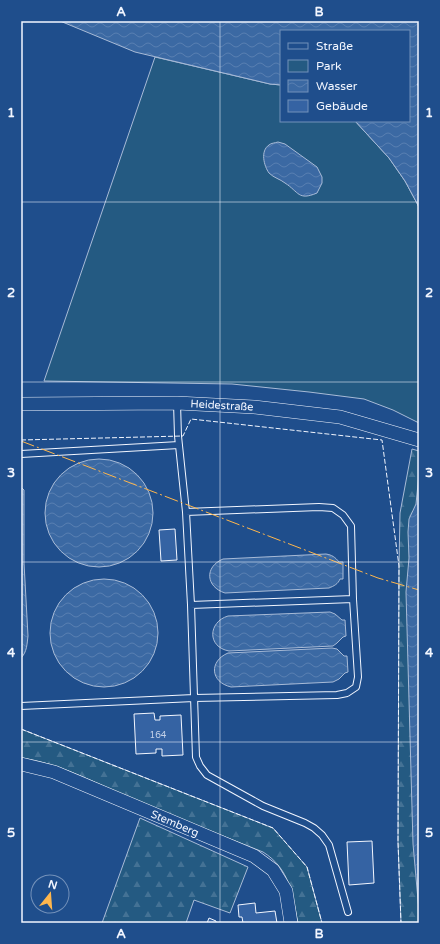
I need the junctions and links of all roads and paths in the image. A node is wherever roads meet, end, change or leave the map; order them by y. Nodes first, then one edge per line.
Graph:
1 (177, 403) junction
2 (21, 404) edge
3 (419, 440) edge
4 (179, 446) junction
5 (21, 454) edge
6 (186, 512) junction
7 (353, 599) junction
8 (191, 605) junction
9 (194, 698) junction
10 (21, 706) edge
11 (21, 764) edge
12 (348, 912) dead end
13 (291, 923) edge

1 - 2 street, Heidestraße
1 - 3 street, Heidestraße
1 - 4 lane
4 - 5 lane
4 - 6 lane
6 - 7 lane
6 - 8 lane
7 - 8 lane
7 - 9 lane
8 - 9 lane
9 - 10 lane
9 - 12 lane
11 - 13 street, Stemberg

